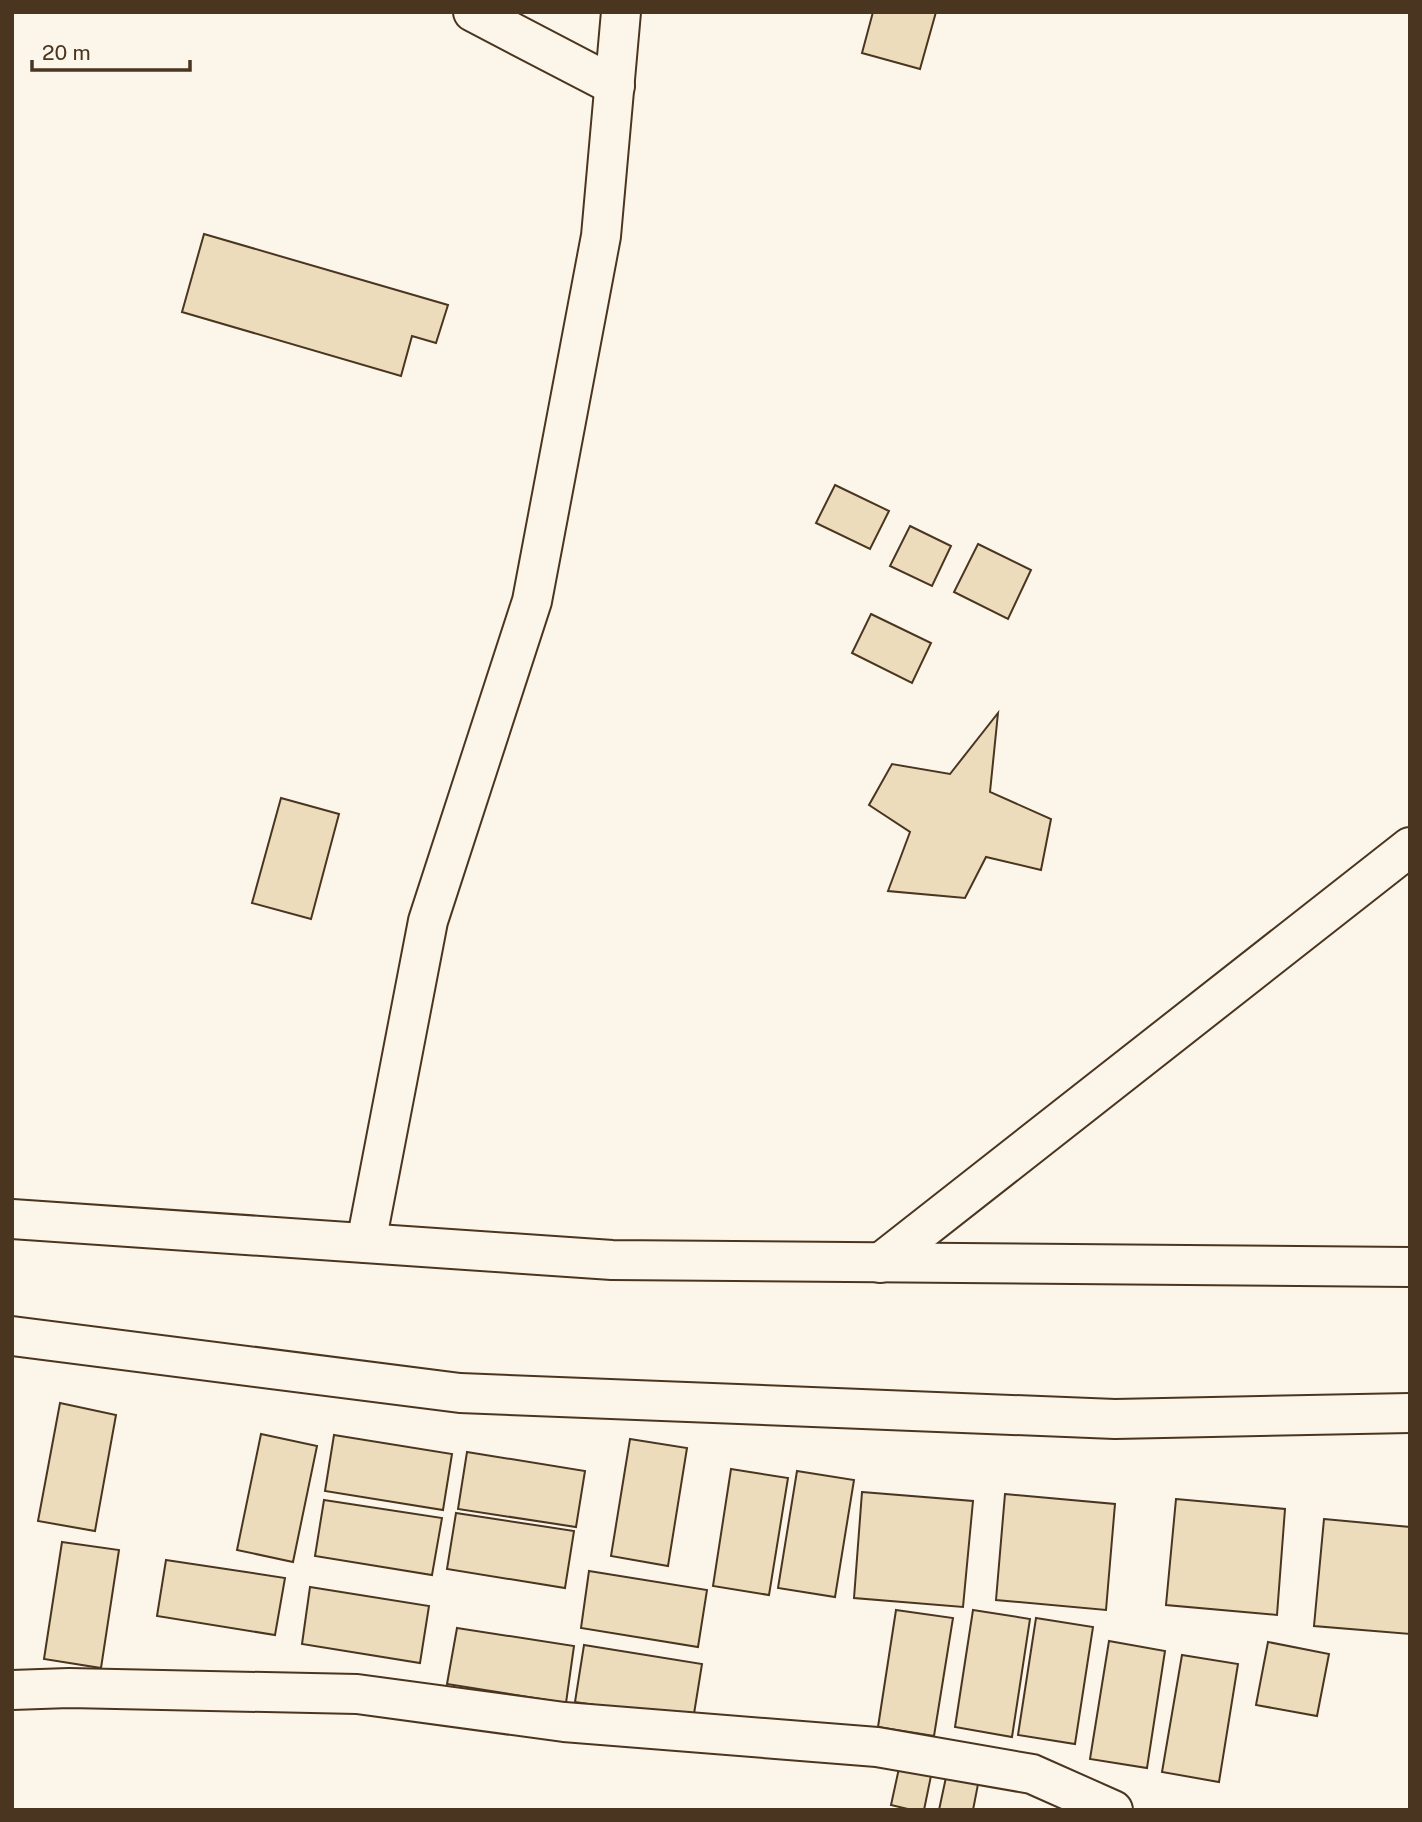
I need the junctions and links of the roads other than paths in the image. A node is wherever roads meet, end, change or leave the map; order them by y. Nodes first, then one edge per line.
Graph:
1 (473, 12) edge
2 (621, 12) edge
3 (615, 86) junction
4 (1410, 846) edge
5 (12, 1219) edge
6 (366, 1243) junction
7 (880, 1263) junction
8 (1410, 1267) edge
9 (12, 1336) edge
10 (1410, 1413) edge
11 (12, 1690) edge
12 (1113, 1810) edge

1 - 3 street
2 - 3 street
3 - 6 street
4 - 7 street
5 - 6 street
6 - 7 street
7 - 8 street
9 - 10 street
11 - 12 street

